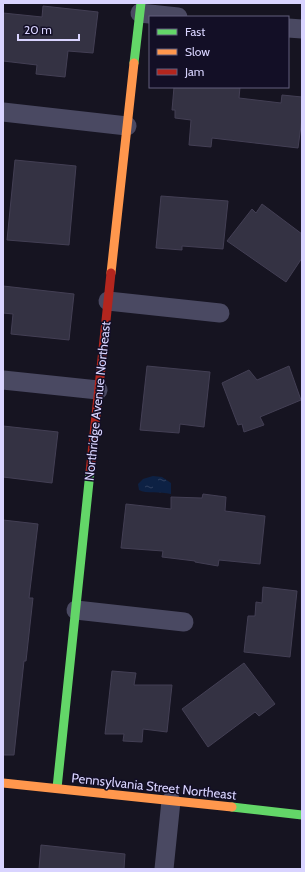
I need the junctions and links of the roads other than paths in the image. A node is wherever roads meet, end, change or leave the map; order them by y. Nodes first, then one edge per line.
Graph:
1 (140, 8) edge
2 (174, 16) edge
3 (289, 28) edge
4 (302, 29) edge
5 (3, 112) edge
6 (127, 126) junction
7 (108, 301) junction
8 (220, 313) dead end
9 (3, 380) edge
10 (98, 390) junction
11 (76, 610) junction
12 (184, 622) dead end
13 (3, 784) edge
14 (57, 788) junction
15 (171, 801) junction
16 (302, 815) edge
17 (164, 869) edge

1 - 2 street, Northridge Avenue Northeast
1 - 6 street, Northridge Avenue Northeast
3 - 4 street
5 - 6 street
6 - 7 street, Northridge Avenue Northeast
7 - 8 street
7 - 10 street, Northridge Avenue Northeast
9 - 10 street
10 - 11 street, Northridge Avenue Northeast
11 - 12 street
11 - 14 street, Northridge Avenue Northeast
13 - 14 street, Pennsylvania Street Northeast
14 - 15 street, Pennsylvania Street Northeast
15 - 16 street, Pennsylvania Street Northeast
15 - 17 street

